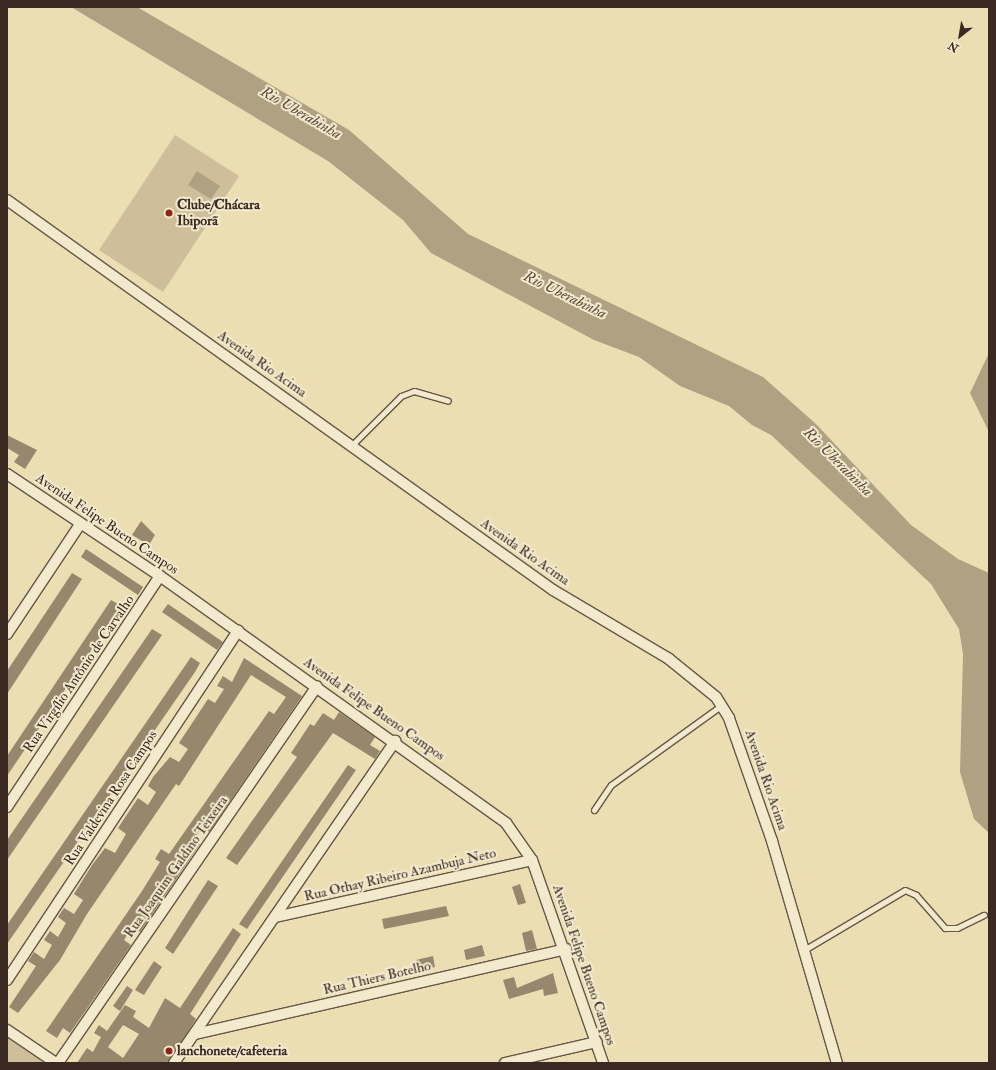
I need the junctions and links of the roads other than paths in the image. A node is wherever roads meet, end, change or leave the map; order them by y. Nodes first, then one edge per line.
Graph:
1 (7, 200) edge
2 (448, 401) dead end
3 (352, 445) junction
4 (7, 474) edge
5 (81, 523) junction
6 (160, 576) junction
7 (238, 631) junction
8 (7, 634) edge
9 (317, 686) junction
10 (723, 704) junction
11 (395, 741) junction
12 (7, 807) edge
13 (594, 810) dead end
14 (532, 860) junction
15 (984, 915) dead end
16 (275, 917) junction
17 (566, 949) junction
18 (804, 950) junction
19 (7, 980) edge
20 (7, 1030) edge
21 (195, 1034) junction
22 (597, 1042) junction
23 (57, 1063) edge
24 (174, 1063) edge
25 (505, 1063) edge
26 (604, 1063) edge
27 (837, 1063) edge

1 - 3 street, Avenida Rio Acima
2 - 3 lane
3 - 10 street, Avenida Rio Acima
4 - 5 street, Avenida Felipe Bueno Campos
5 - 6 street, Avenida Felipe Bueno Campos
5 - 8 street
6 - 7 street, Avenida Felipe Bueno Campos
6 - 12 street, Rua Virgílio Antônio de Carvalho
7 - 9 street, Avenida Felipe Bueno Campos
7 - 19 street, Rua Valdevina Rosa Campos
9 - 11 street, Avenida Felipe Bueno Campos
9 - 23 street, Rua Joaquim Galdino Teixeira
10 - 13 lane
10 - 18 street, Avenida Rio Acima
11 - 14 street, Avenida Felipe Bueno Campos
11 - 16 street
14 - 16 street, Rua Othay Ribeiro Azambuja Neto
14 - 17 street, Avenida Felipe Bueno Campos
15 - 18 lane
16 - 21 street
17 - 21 street, Rua Thiers Botelho
17 - 22 street, Avenida Felipe Bueno Campos
18 - 27 street, Avenida Rio Acima
20 - 23 street
21 - 24 street
22 - 25 street
22 - 26 street, Avenida Felipe Bueno Campos

